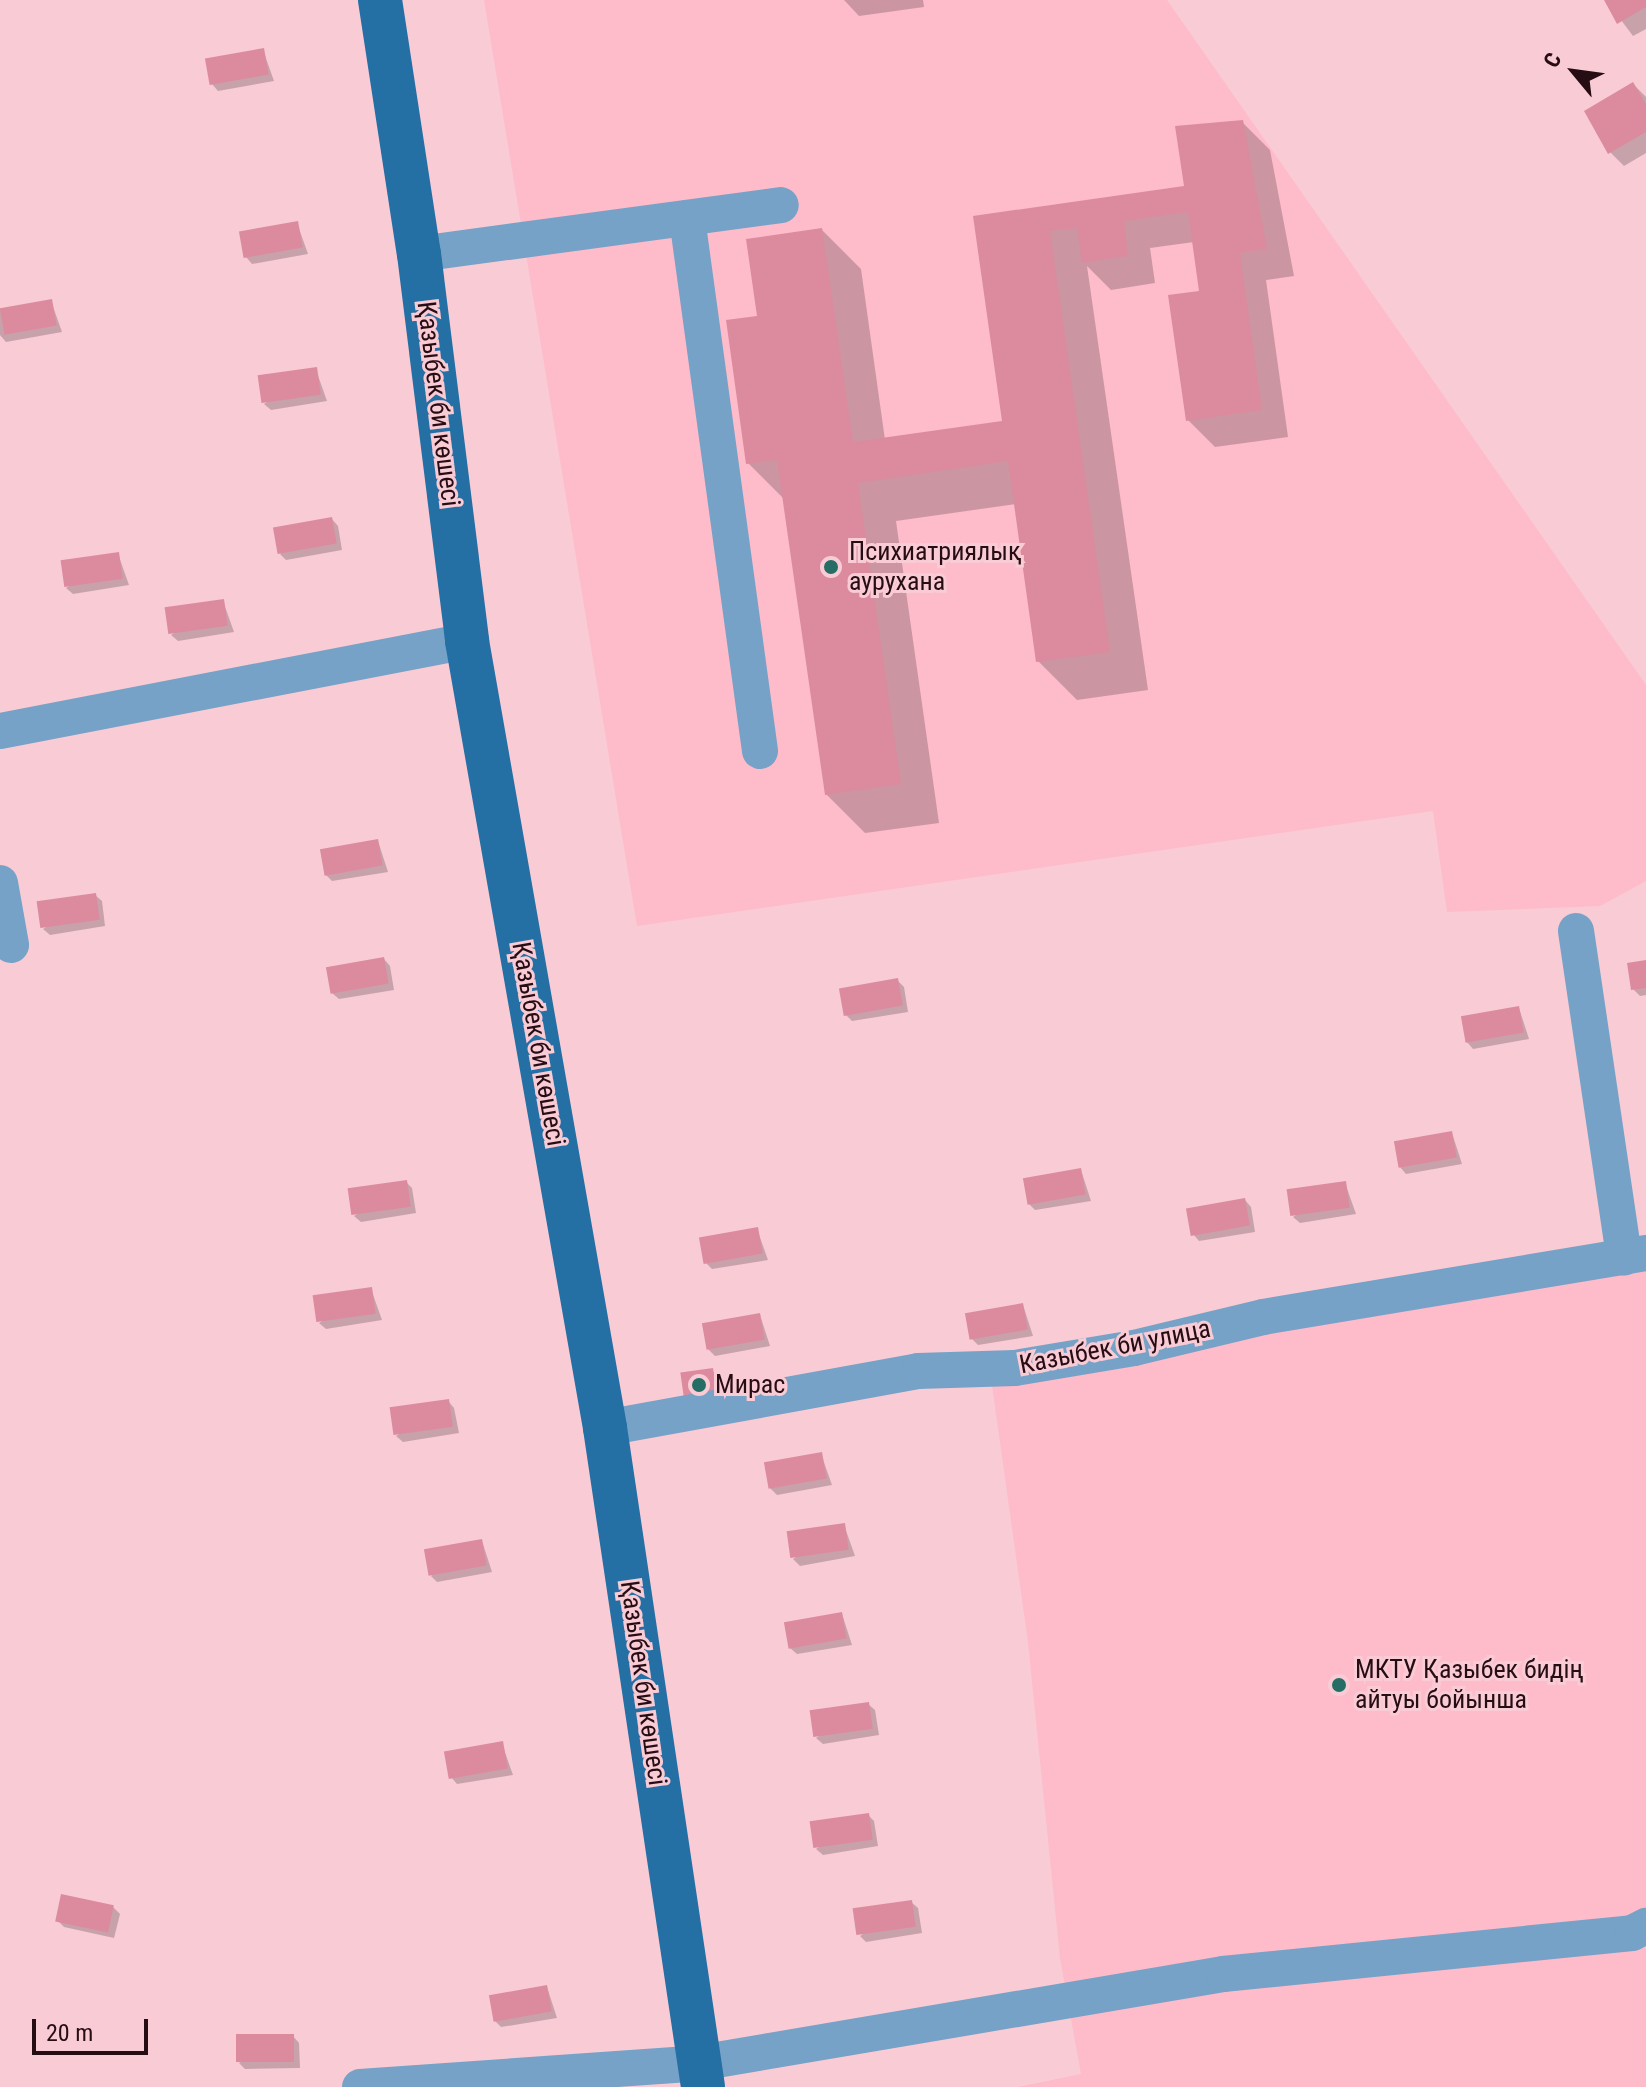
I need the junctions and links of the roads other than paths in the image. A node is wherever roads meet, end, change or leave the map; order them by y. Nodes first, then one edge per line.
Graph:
1 (380, 0) edge
2 (781, 205) dead end
3 (687, 218) junction
4 (419, 254) junction
5 (467, 641) junction
6 (0, 731) edge
7 (760, 751) dead end
8 (0, 883) edge
9 (1576, 931) dead end
10 (11, 945) dead end
11 (1635, 1255) edge
12 (605, 1428) junction
13 (1646, 1926) edge
14 (701, 2075) edge
15 (360, 2087) edge

1 - 4 main road, Қазыбек би көшесі
2 - 3 street
3 - 4 street
3 - 7 street
4 - 5 main road, Қазыбек би көшесі
5 - 6 street
5 - 12 main road, Қазыбек би көшесі
8 - 10 street
9 - 11 street, Казыбек би улица
11 - 12 street, Казыбек би улица
12 - 14 main road, Қазыбек би көшесі
13 - 14 street
14 - 15 street

